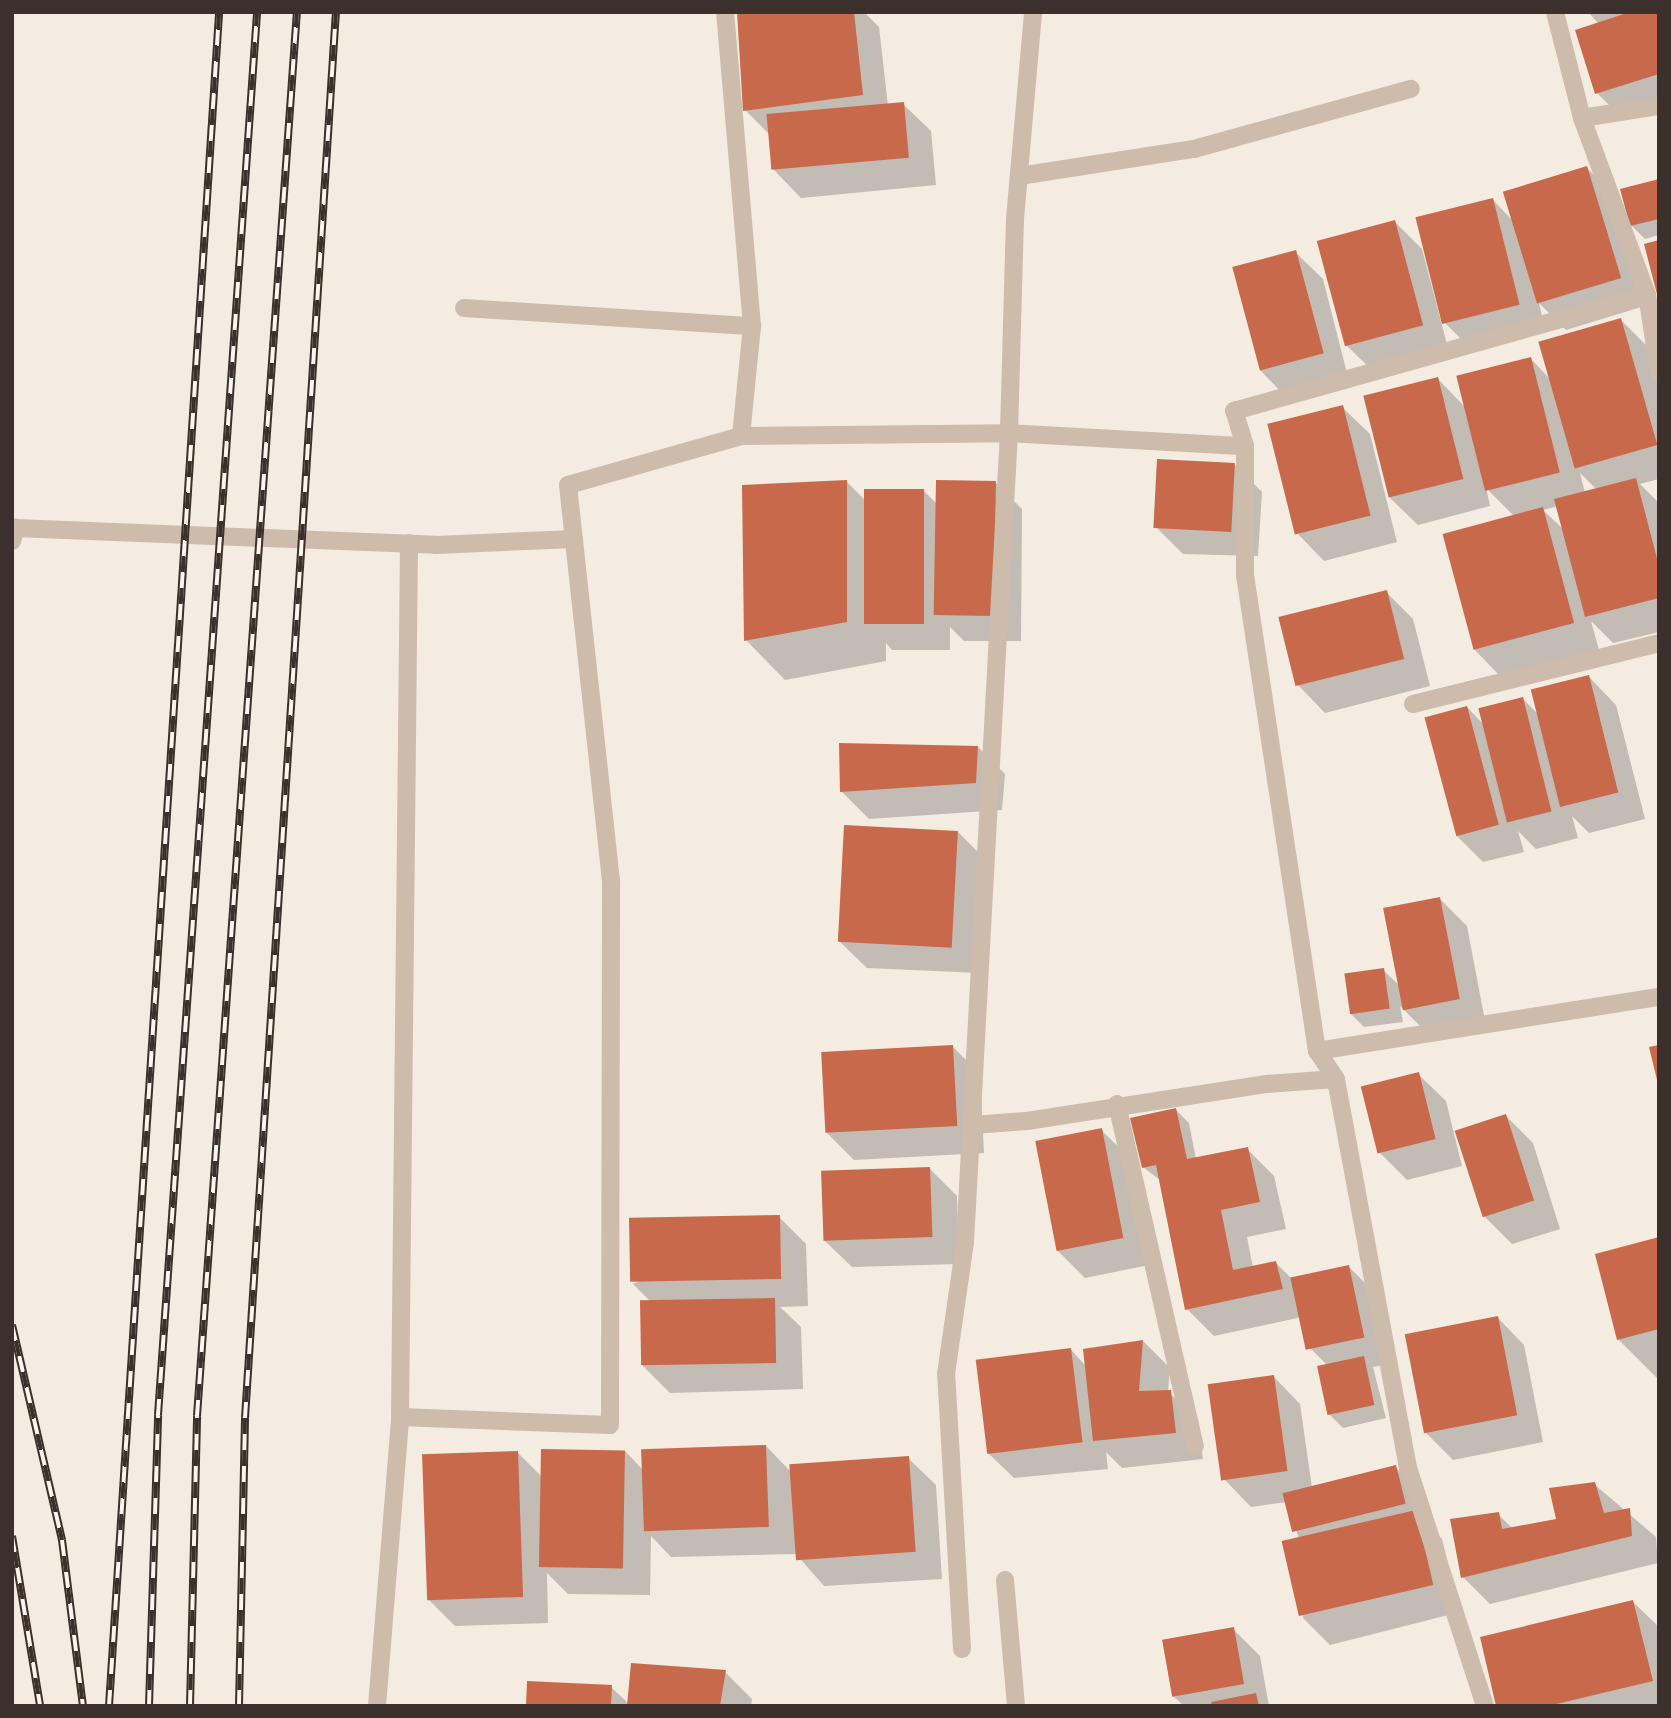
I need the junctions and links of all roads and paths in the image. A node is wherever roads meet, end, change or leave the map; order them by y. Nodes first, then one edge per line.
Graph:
1 (725, 12) edge
2 (1033, 12) edge
3 (1555, 12) edge
4 (1411, 89) dead end
5 (1659, 106) edge
6 (1582, 118) junction
7 (1019, 176) junction
8 (1647, 295) junction
9 (464, 308) dead end
10 (752, 326) junction
11 (1659, 372) edge
12 (1009, 433) junction
13 (741, 436) junction
14 (1245, 446) junction
15 (574, 538) junction
16 (12, 541) edge
17 (410, 544) junction
18 (1659, 643) edge
19 (1413, 705) dead end
20 (1659, 997) edge
21 (1317, 1051) junction
22 (1336, 1079) junction
23 (1117, 1104) junction
24 (972, 1125) junction
25 (400, 1417) junction
26 (1195, 1446) dead end
27 (1004, 1580) dead end
28 (962, 1649) dead end
29 (377, 1706) edge
30 (1016, 1706) edge
31 (1485, 1706) edge

1 - 10 lane
2 - 7 lane
3 - 6 lane
4 - 7 lane
5 - 6 lane
6 - 8 lane
7 - 12 lane
8 - 11 lane
8 - 14 lane
9 - 10 lane
10 - 13 lane
12 - 13 lane
12 - 14 lane
12 - 24 lane
13 - 15 lane
14 - 21 lane
15 - 17 lane
15 - 25 lane
16 - 17 lane
17 - 25 lane
18 - 19 lane
20 - 21 lane
21 - 22 lane
22 - 23 lane
22 - 31 lane
23 - 24 lane
23 - 26 lane
24 - 28 lane
25 - 29 lane
27 - 30 lane

